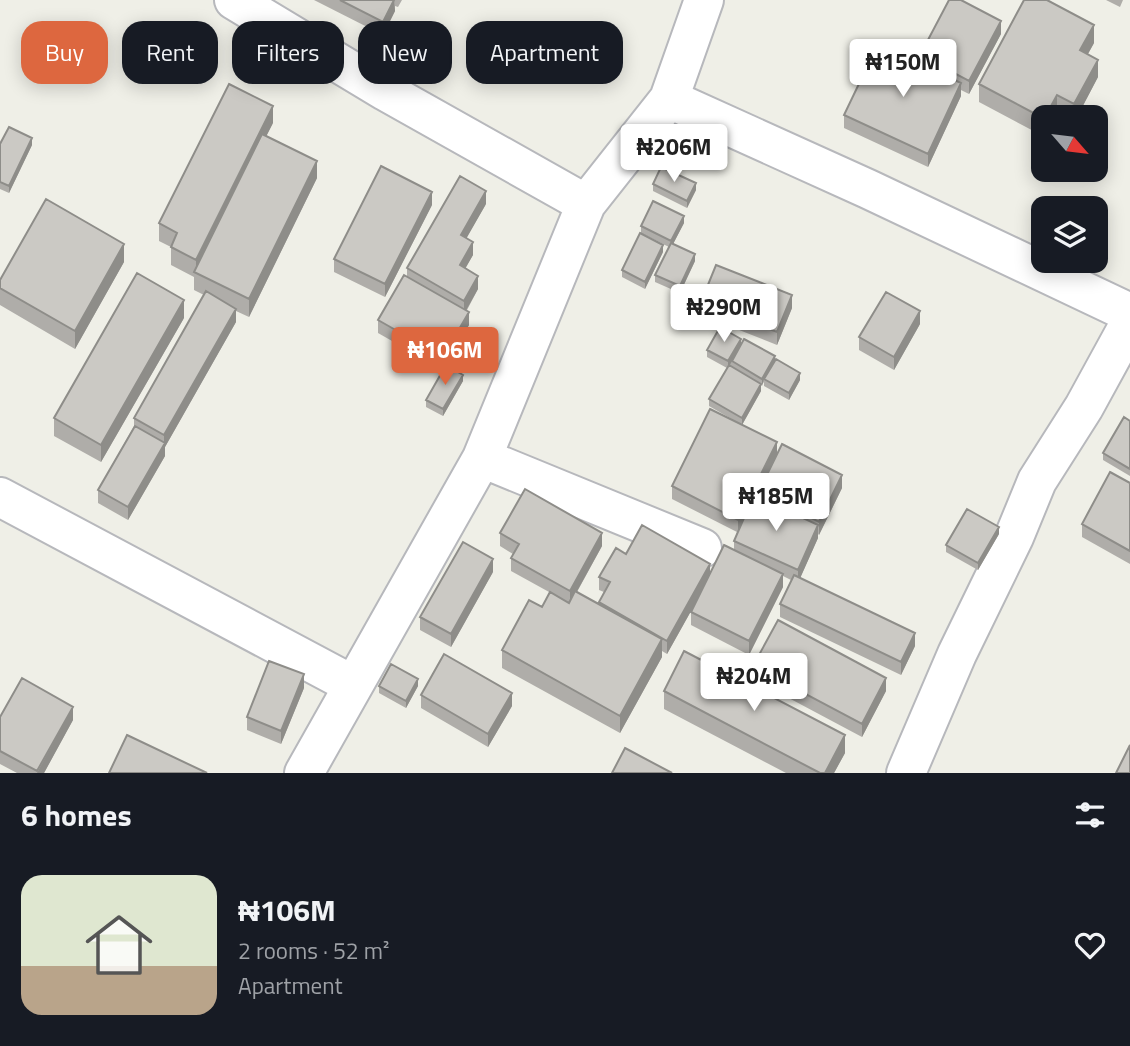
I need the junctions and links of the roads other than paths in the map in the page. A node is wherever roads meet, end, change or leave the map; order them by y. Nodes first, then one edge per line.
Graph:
1 (234, 0) edge
2 (704, 0) edge
3 (669, 99) junction
4 (586, 204) junction
5 (1130, 313) edge
6 (1130, 323) edge
7 (482, 458) junction
8 (0, 497) edge
9 (702, 548) dead end
10 (353, 685) junction
11 (304, 773) edge
12 (906, 773) edge

1 - 4 street
2 - 3 street
3 - 4 street
3 - 5 street
4 - 7 street
6 - 12 street
7 - 9 street
7 - 10 street
8 - 10 street
10 - 11 street

